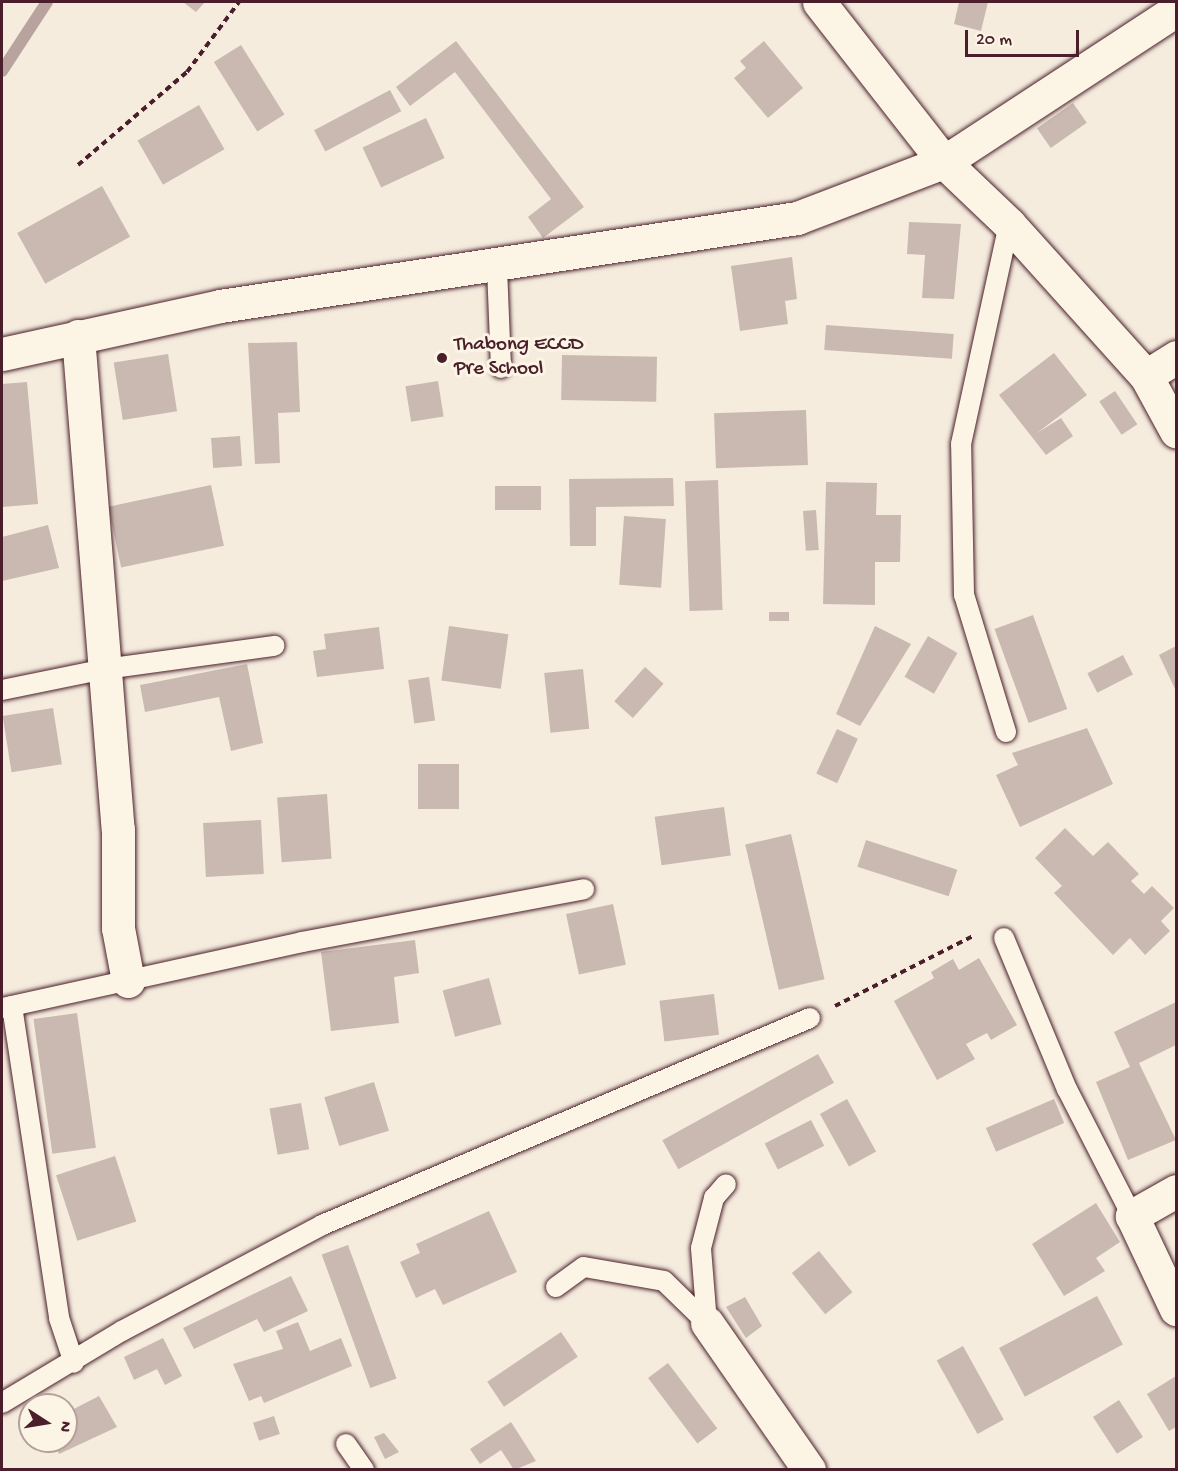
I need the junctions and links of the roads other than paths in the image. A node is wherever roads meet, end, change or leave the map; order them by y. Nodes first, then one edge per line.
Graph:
1 (819, 2) edge
2 (1176, 10) edge
3 (944, 162) junction
4 (1009, 224) junction
5 (497, 268) junction
6 (78, 336) junction
7 (2, 354) edge
8 (1176, 357) edge
9 (501, 368) dead end
10 (1146, 376) junction
11 (1176, 431) edge
12 (274, 646) dead end
13 (105, 669) junction
14 (2, 690) edge
15 (1006, 732) dead end
16 (584, 890) dead end
17 (1004, 938) road end
18 (128, 981) junction
19 (7, 1007) edge
20 (810, 1018) road end
21 (726, 1184) dead end
22 (1176, 1191) edge
23 (1132, 1215) junction
24 (556, 1287) dead end
25 (1176, 1309) edge
26 (707, 1323) junction
27 (74, 1363) junction
28 (2, 1403) edge
29 (346, 1444) dead end
30 (364, 1470) edge
31 (809, 1470) edge

1 - 3 street
2 - 3 street
3 - 4 street
3 - 5 street
4 - 10 street
4 - 15 lane
5 - 6 street
5 - 9 lane
6 - 7 street
6 - 13 street
8 - 10 street
10 - 11 street
12 - 13 lane
13 - 14 lane
13 - 18 street
16 - 18 lane
17 - 23 lane
18 - 19 lane
19 - 27 lane
20 - 27 lane
21 - 26 lane
22 - 23 street
23 - 25 street
24 - 26 lane
26 - 31 street
27 - 28 lane
29 - 30 lane

